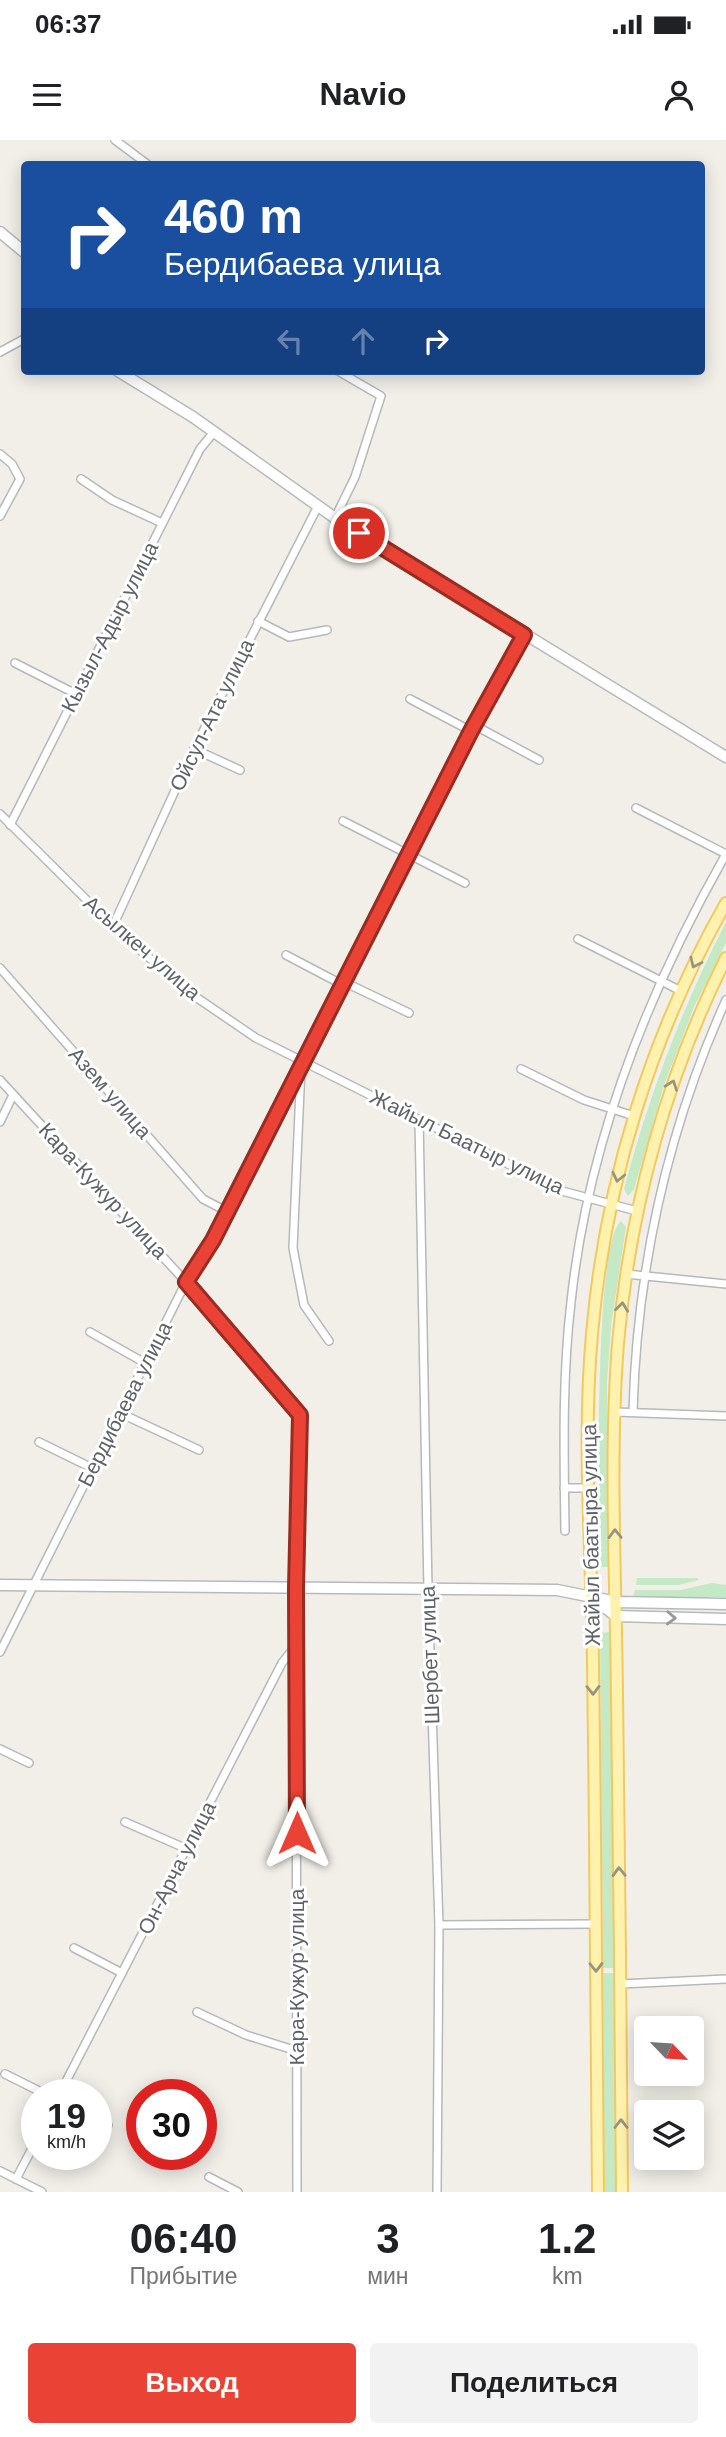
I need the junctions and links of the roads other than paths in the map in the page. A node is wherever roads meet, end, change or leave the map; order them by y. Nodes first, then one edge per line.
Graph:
1 (116, 140) edge
2 (143, 161) edge
3 (0, 232) edge
4 (21, 250) edge
5 (21, 341) edge
6 (0, 351) edge
7 (124, 375) edge
8 (345, 375) edge
9 (214, 432) junction
10 (0, 454) edge
11 (81, 479) dead end
12 (318, 506) junction
13 (0, 516) edge
14 (335, 519) junction
15 (162, 523) junction
16 (258, 621) junction
17 (327, 630) dead end
18 (524, 635) junction
19 (15, 663) dead end
20 (76, 694) junction
21 (410, 699) dead end
22 (472, 728) junction
23 (194, 749) junction
24 (726, 757) edge
25 (539, 760) dead end
26 (240, 770) dead end
27 (636, 808) dead end
28 (0, 814) edge
29 (343, 821) dead end
30 (10, 825) junction
31 (409, 854) junction
32 (726, 854) edge
33 (465, 883) dead end
34 (726, 903) edge
35 (113, 926) junction
36 (578, 939) dead end
37 (286, 955) dead end
38 (726, 958) edge
39 (0, 968) edge
40 (659, 981) junction
41 (344, 983) junction
42 (681, 991) junction
43 (726, 1000) edge
44 (409, 1013) dead end
45 (302, 1060) junction
46 (521, 1069) dead end
47 (0, 1080) edge
48 (13, 1094) junction
49 (611, 1110) junction
50 (634, 1116) junction
51 (419, 1119) junction
52 (0, 1122) edge
53 (588, 1198) junction
54 (611, 1204) junction
55 (637, 1211) junction
56 (226, 1212) junction
57 (626, 1274) junction
58 (644, 1276) junction
59 (186, 1282) junction
60 (726, 1284) edge
61 (90, 1332) dead end
62 (329, 1341) dead end
63 (145, 1363) junction
64 (633, 1411) junction
65 (615, 1412) junction
66 (120, 1413) junction
67 (726, 1416) edge
68 (39, 1442) dead end
69 (199, 1450) dead end
70 (92, 1468) junction
71 (564, 1488) junction
72 (589, 1488) junction
73 (565, 1531) dead end
74 (0, 1585) edge
75 (32, 1585) junction
76 (296, 1588) junction
77 (428, 1589) junction
78 (591, 1598) junction
79 (617, 1602) junction
80 (726, 1604) edge
81 (617, 1616) junction
82 (726, 1619) edge
83 (297, 1643) junction
84 (0, 1653) edge
85 (0, 1749) edge
86 (30, 1763) dead end
87 (125, 1822) dead end
88 (187, 1849) junction
89 (596, 1924) junction
90 (439, 1925) junction
91 (74, 1948) dead end
92 (122, 1973) junction
93 (726, 1979) edge
94 (621, 1984) junction
95 (197, 2011) dead end
96 (297, 2051) junction
97 (5, 2074) dead end
98 (67, 2079) edge
99 (21, 2082) edge
100 (21, 2169) edge
101 (0, 2171) edge
102 (209, 2177) dead end
103 (16, 2179) junction
104 (42, 2192) edge
105 (239, 2192) edge
106 (297, 2192) edge
107 (438, 2192) edge
108 (598, 2192) edge
109 (622, 2192) edge

1 - 2 street
3 - 4 street
5 - 6 street
7 - 9 street
8 - 14 street
9 - 12 street
9 - 15 street, Кызыл-Адыр улица
10 - 13 street
11 - 15 street
12 - 14 street
12 - 16 street, Ойсул-Ата улица
14 - 18 street
15 - 20 street, Кызыл-Адыр улица
16 - 17 street
16 - 23 street, Ойсул-Ата улица
18 - 22 street, Бердибаева улица
18 - 24 street
19 - 20 street
20 - 30 street, Кызыл-Адыр улица
21 - 22 street
22 - 25 street
22 - 31 street, Бердибаева улица
23 - 26 street
23 - 35 street, Ойсул-Ата улица
27 - 32 street
28 - 30 street, Асылкеч улица
29 - 31 street
30 - 35 street, Асылкеч улица
31 - 33 street
31 - 41 street, Бердибаева улица
32 - 40 street
34 -> 42 main road, Жайыл баатыра улица
35 - 45 street, Асылкеч улица
36 - 40 street
37 - 41 street
55 -> 38 main road, Жайыл баатыра улица
39 - 56 street, Азем улица
40 - 42 street
40 - 49 street
41 - 44 street
41 - 45 street, Бердибаева улица
42 - 50 main road, Жайыл баатыра улица
43 - 58 street
45 - 51 street, Жайыл Баатыр улица
45 - 56 street, Бердибаева улица
45 - 62 street
46 - 49 street
47 - 48 street, Кара-Кужур улица
48 - 52 street
48 - 59 street, Кара-Кужур улица
49 - 50 street
49 - 53 street
50 -> 54 main road, Жайыл баатыра улица
51 - 53 street, Жайыл Баатыр улица
51 - 77 street, Шербет улица
53 - 54 street, Жайыл Баатыр улица
53 - 71 street
54 - 55 street, Жайыл Баатыр улица
54 - 72 main road, Жайыл баатыра улица
55 - 57 main road, Жайыл баатыра улица
56 - 59 street, Бердибаева улица
57 - 58 street
65 -> 57 main road, Жайыл баатыра улица
58 - 60 street
58 - 64 street
59 - 63 street, Бердибаева улица
59 - 76 street, Кара-Кужур улица
61 - 63 street
63 - 66 street, Бердибаева улица
64 - 65 street
64 - 67 street
79 -> 65 main road, Жайыл баатыра улица
66 - 69 street
66 - 70 street, Бердибаева улица
68 - 70 street
70 - 75 street, Бердибаева улица
71 - 72 street
71 - 73 street
72 - 78 main road, Жайыл баатыра улица
74 - 75 street
75 - 76 street
75 - 84 street, Бердибаева улица
76 - 77 street
76 - 83 street, Кара-Кужур улица
77 - 78 street
77 - 90 street, Шербет улица
78 - 79 street
78 - 81 street
78 -> 89 main road, Жайыл баатыра улица
79 - 80 street
79 - 81 main road, Жайыл баатыра улица
81 -> 82 street
94 -> 81 main road, Жайыл баатыра улица
83 - 88 street, Он-Арча улица
83 - 96 street, Кара-Кужур улица
85 - 86 street
87 - 88 street
88 - 92 street, Он-Арча улица
89 - 90 street
89 -> 108 main road, Жайыл баатыра улица
90 - 107 street, Шербет улица
91 - 92 street
92 - 98 street, Он-Арча улица
93 - 94 street
109 -> 94 main road, Жайыл баатыра улица
95 - 96 street
96 - 106 street, Кара-Кужур улица
97 - 99 street
100 - 103 street
101 - 103 street
102 - 105 street
103 - 104 street

